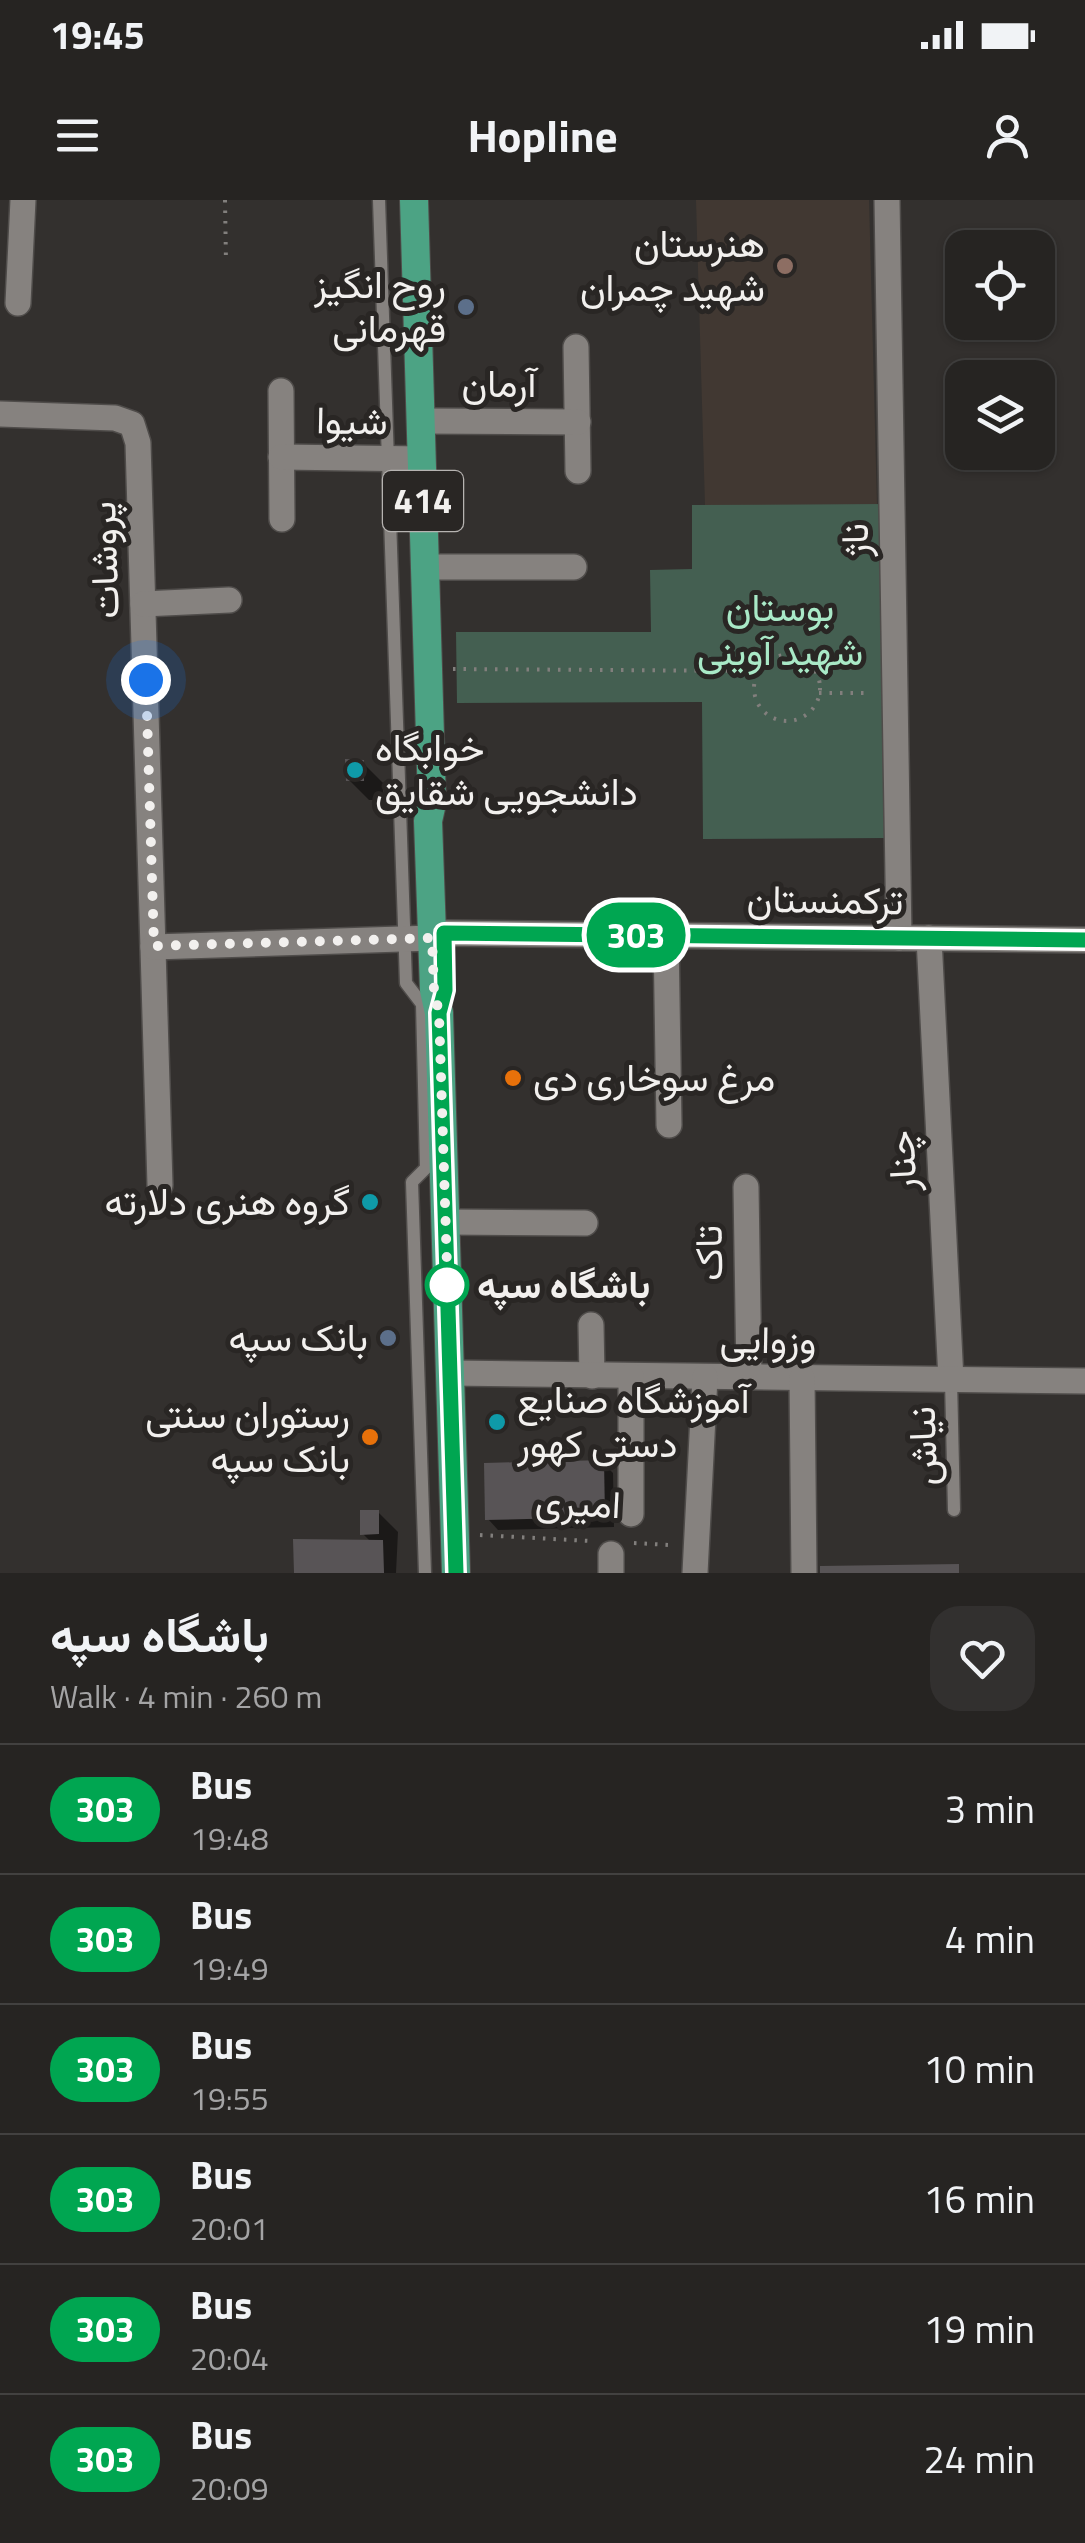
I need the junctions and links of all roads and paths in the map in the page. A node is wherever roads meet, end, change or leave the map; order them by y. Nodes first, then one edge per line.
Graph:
1 (23, 200) edge
2 (225, 200) edge
3 (379, 200) edge
4 (414, 200) edge
5 (887, 200) edge
6 (226, 263) dead end
7 (18, 303) dead end
8 (576, 346) dead end
9 (281, 391) dead end
10 (0, 414) edge
11 (421, 422) junction
12 (578, 422) junction
13 (281, 457) junction
14 (388, 459) junction
15 (422, 459) junction
16 (578, 471) dead end
17 (282, 519) dead end
18 (425, 567) junction
19 (574, 567) dead end
20 (229, 600) dead end
21 (143, 604) junction
22 (428, 669) junction
23 (758, 671) junction
24 (819, 693) junction
25 (895, 694) junction
26 (427, 936) junction
27 (666, 936) junction
28 (900, 938) junction
29 (929, 938) junction
30 (1085, 940) edge
31 (154, 946) junction
32 (669, 1125) dead end
33 (160, 1185) dead end
34 (746, 1187) dead end
35 (446, 1222) junction
36 (585, 1223) dead end
37 (590, 1326) dead end
38 (450, 1374) junction
39 (592, 1376) junction
40 (631, 1376) junction
41 (704, 1377) junction
42 (749, 1377) junction
43 (802, 1378) junction
44 (951, 1380) junction
45 (1085, 1382) edge
46 (954, 1510) dead end
47 (631, 1514) dead end
48 (455, 1534) junction
49 (697, 1546) junction
50 (612, 1553) edge
51 (425, 1573) edge
52 (456, 1573) edge
53 (696, 1573) edge
54 (804, 1573) edge

1 - 7 street
2 - 6 path
3 - 14 lane
4 - 11 main road, 414
5 - 25 street, ناژ
8 - 12 street
9 - 13 street
10 - 21 street, پروشات
11 - 12 street, آرمان
11 - 15 main road, 414
12 - 16 street
13 - 14 street, شیوا
13 - 17 street
14 - 15 street, شیوا
14 - 26 lane
15 - 18 main road, 414
18 - 19 street
18 - 22 main road, 414
20 - 21 street
21 - 31 street, پروشات
22 - 23 path
22 - 26 main road, 414
23 - 24 path
23 - 24 path
24 - 25 path
25 - 28 street, ناژ
26 - 27 street, ترکمنستان
26 - 31 street
26 - 35 main road, 414
26 - 51 lane
27 - 28 street, ترکمنستان
27 - 32 street
28 - 29 street, ترکمنستان
29 - 30 street, ترکمنستان
29 - 44 street, چنار
31 - 33 street, پروشات
34 - 42 street, تاک
35 - 36 street
35 - 38 main road, 414
37 - 39 street
38 - 39 street, وزوایی
38 - 48 main road, 414
39 - 40 street, وزوایی
40 - 41 street, وزوایی
40 - 47 street
41 - 42 street, وزوایی
41 - 49 street
42 - 43 street, وزوایی
43 - 44 street, وزوایی
43 - 54 street
44 - 45 street, وزوایی
44 - 46 lane, نیاش
48 - 50 path, امیری
48 - 52 main road, 414
49 - 50 path, امیری
49 - 53 street

